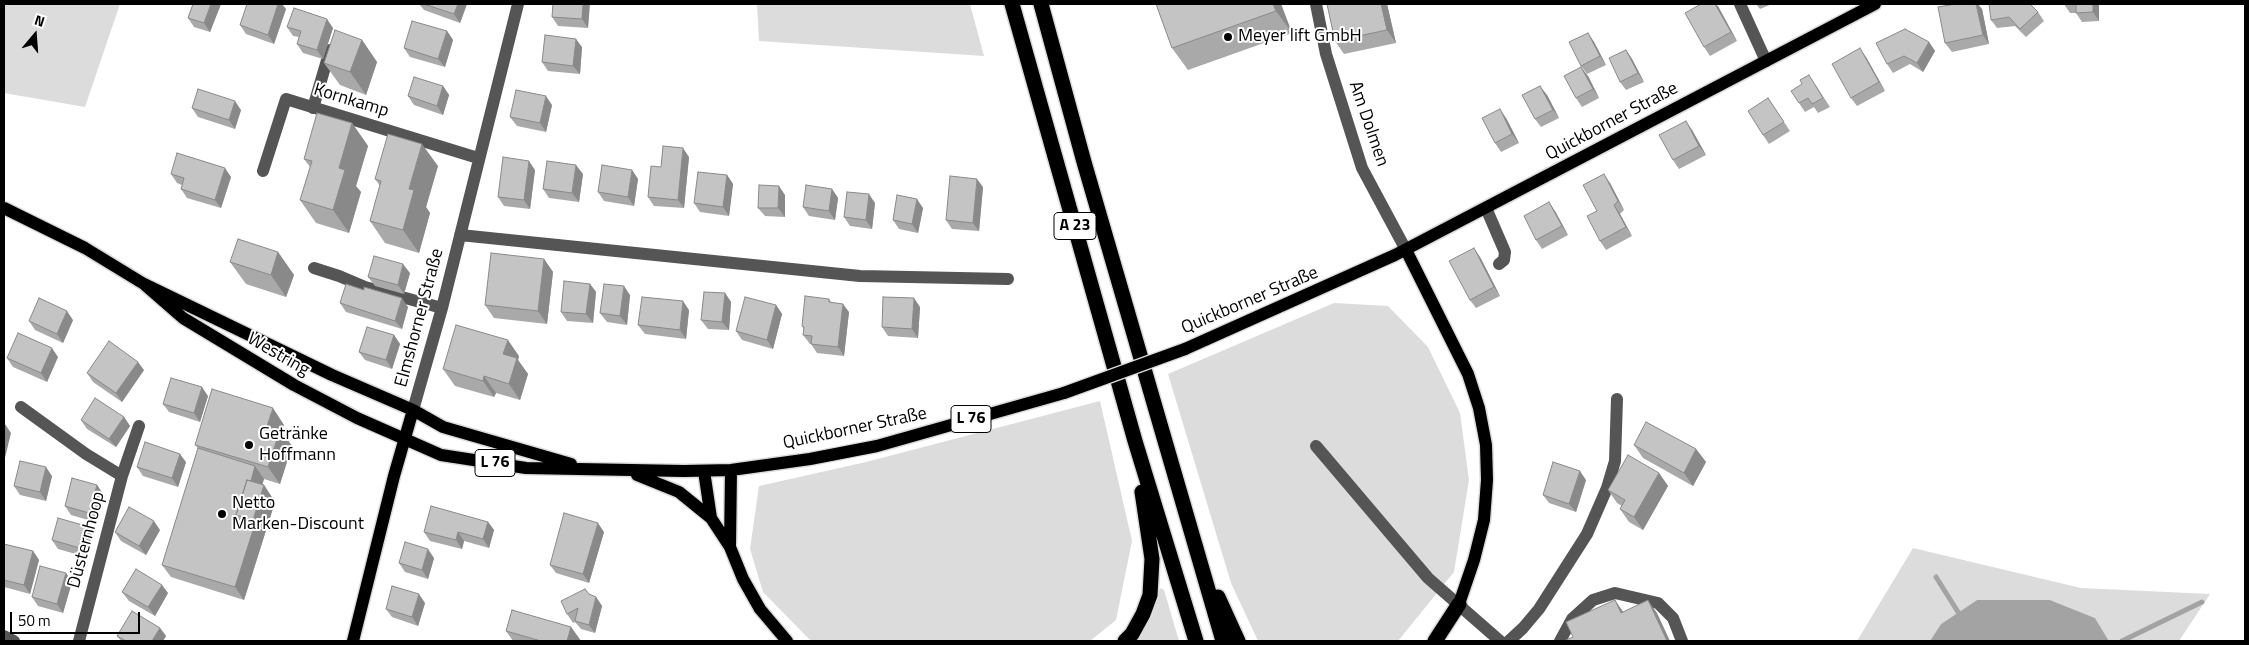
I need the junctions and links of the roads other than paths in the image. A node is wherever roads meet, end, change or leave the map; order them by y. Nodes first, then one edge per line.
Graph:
1 (518, 4) edge
2 (1012, 4) edge
3 (1041, 4) edge
4 (1316, 4) edge
5 (1740, 4) edge
6 (1875, 4) edge
7 (334, 38) edge
8 (1766, 61) junction
9 (313, 108) junction
10 (478, 158) junction
11 (263, 171) dead end
12 (4, 208) edge
13 (1486, 208) junction
14 (460, 235) junction
15 (1406, 250) junction
16 (1499, 264) dead end
17 (314, 268) dead end
18 (1008, 279) dead end
19 (144, 284) junction
20 (442, 308) junction
21 (1617, 399) dead end
22 (21, 407) dead end
23 (413, 410) junction
24 (139, 426) dead end
25 (404, 440) junction
26 (1135, 441) junction
27 (1316, 446) dead end
28 (588, 469) junction
29 (731, 470) junction
30 (629, 471) junction
31 (704, 471) junction
32 (122, 476) junction
33 (711, 518) junction
34 (730, 547) junction
35 (1195, 549) junction
36 (1459, 604) junction
37 (4, 636) edge
38 (14, 641) edge
39 (79, 641) edge
40 (353, 641) edge
41 (787, 641) edge
42 (1125, 641) edge
43 (1196, 641) edge
44 (1223, 641) edge
45 (1238, 641) edge
46 (1436, 641) edge
47 (1500, 641) edge
48 (1509, 641) edge
49 (1560, 641) edge
50 (1682, 641) edge

1 - 10 street, Elmshorner Straße
2 - 26 highway, A 23
3 - 35 highway, A 23
4 - 15 street, Am Dolmen
5 - 8 street
6 - 8 main road, Quickborner Straße
7 - 9 street
8 - 13 main road, Quickborner Straße
9 - 10 street, Kornkamp
9 - 11 street, Kornkamp
10 - 14 street, Elmshorner Straße
12 - 19 main road, Westring
13 - 15 main road, Quickborner Straße
13 - 16 street
14 - 18 street
14 - 20 street, Elmshorner Straße
15 - 29 main road, Quickborner Straße / L 76, bridge
15 - 36 main road
17 - 20 street
19 - 23 main road, Westring
19 - 25 main road, Westring
20 - 23 street, Elmshorner Straße
21 - 48 street
22 - 32 street, Düsternhoop
23 - 25 main road, Elmshorner Straße
23 - 28 main road, Quickborner Straße / L 76
24 - 32 street, Düsternhoop
25 - 28 main road, Quickborner Straße / L 76
25 - 40 main road, Elmshorner Straße
26 - 42 highway
26 - 43 highway, A 23
27 - 36 street
28 - 30 main road, Quickborner Straße / L 76
29 - 31 main road, Quickborner Straße / L 76
29 - 34 main road
30 - 31 main road, Quickborner Straße / L 76
30 - 33 main road
31 - 33 main road
32 - 39 street, Düsternhoop
33 - 34 main road
34 - 41 main road
35 - 44 highway, A 23
35 - 45 highway
36 - 46 highway
36 - 47 street
37 - 38 street
49 - 50 street

